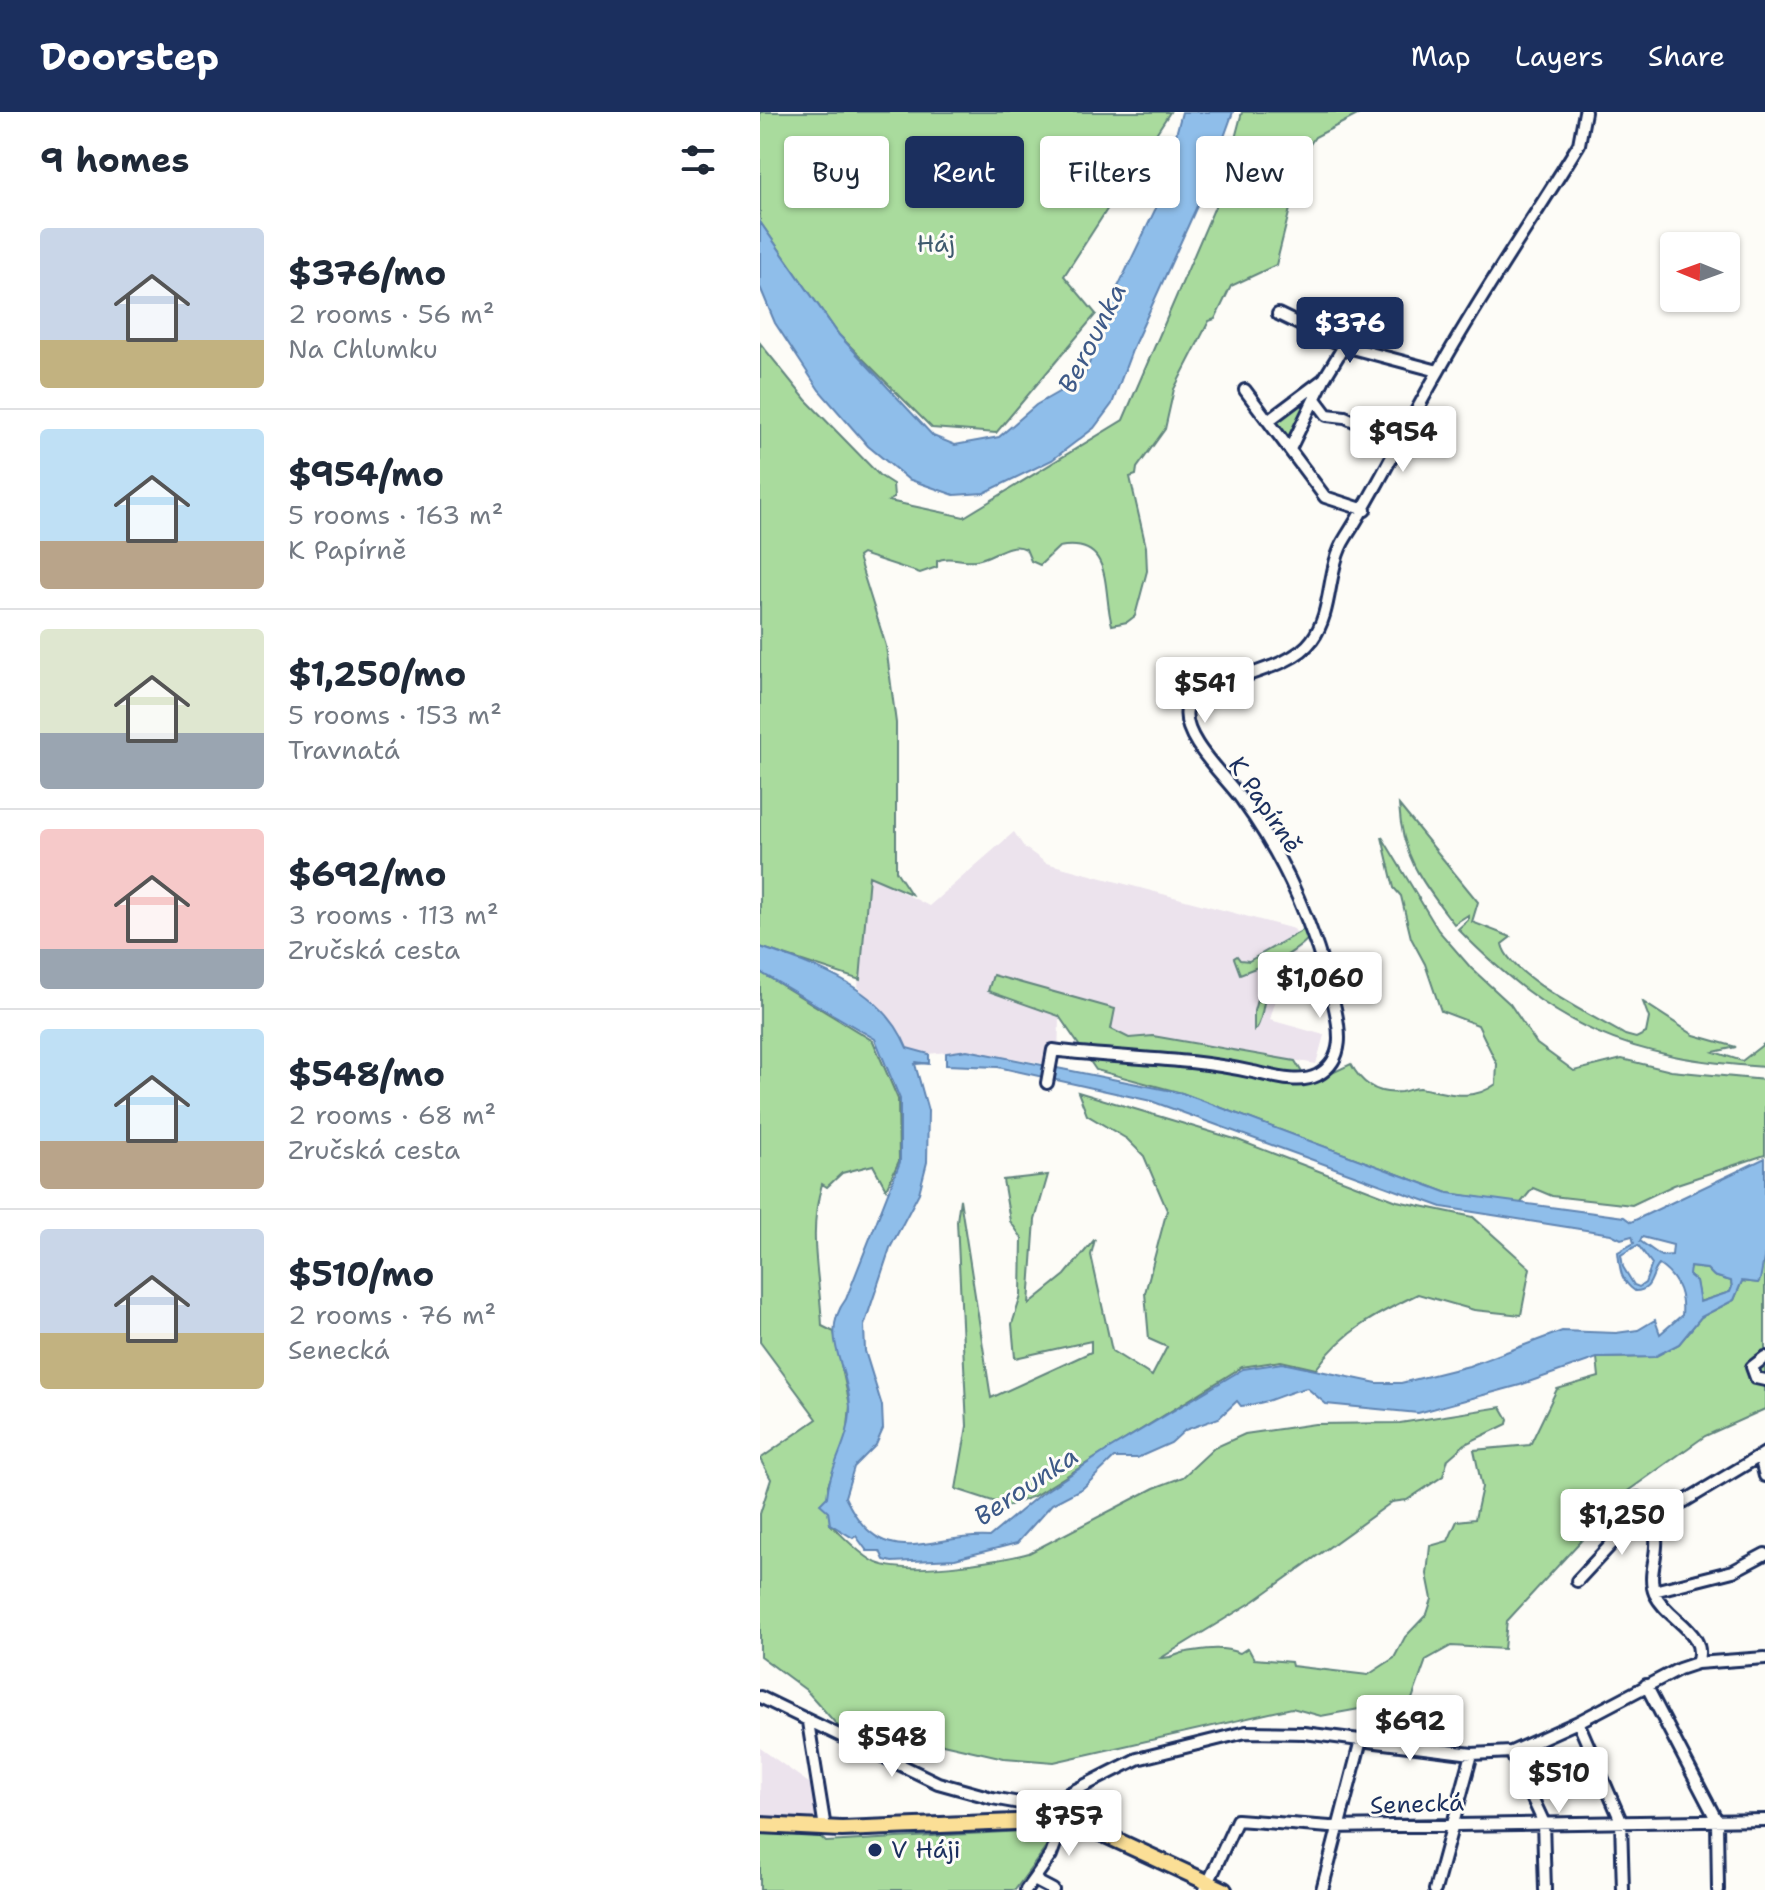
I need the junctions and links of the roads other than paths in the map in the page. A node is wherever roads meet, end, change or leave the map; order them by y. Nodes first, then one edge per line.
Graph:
1 (1585, 112) edge
2 (1278, 314) dead end
3 (1344, 346) junction
4 (1438, 371) junction
5 (1324, 379) junction
6 (1245, 390) dead end
7 (1315, 399) junction
8 (1268, 421) junction
9 (1401, 442) junction
10 (1290, 449) junction
11 (1365, 510) junction
12 (1047, 1083) dead end
13 (1765, 1357) edge
14 (1765, 1380) edge
15 (1762, 1454) edge
16 (1765, 1476) edge
17 (1638, 1498) dead end
18 (1644, 1509) junction
19 (1650, 1522) junction
20 (1765, 1554) edge
21 (1577, 1581) dead end
22 (1654, 1591) junction
23 (1765, 1658) edge
24 (1697, 1663) junction
25 (1646, 1685) junction
26 (760, 1697) edge
27 (808, 1722) junction
28 (1578, 1722) junction
29 (1361, 1740) junction
30 (1511, 1752) junction
31 (1472, 1754) junction
32 (1042, 1813) junction
33 (1064, 1820) junction
34 (1765, 1820) edge
35 (1543, 1821) junction
36 (1621, 1821) junction
37 (1717, 1821) junction
38 (1452, 1822) junction
39 (760, 1825) edge
40 (1339, 1827) junction
41 (825, 1828) junction
42 (1034, 1880) junction
43 (1207, 1887) edge
44 (1026, 1890) edge
45 (1053, 1890) edge
46 (1224, 1890) edge
47 (1322, 1890) edge
48 (1435, 1890) edge
49 (1545, 1890) edge
50 (1623, 1890) edge
51 (1718, 1890) edge

1 - 4 street, K Papírně
2 - 3 street
3 - 4 street
3 - 5 street
4 - 9 street, K Papírně
5 - 7 street
5 - 8 street
6 - 8 street
7 - 9 street
7 - 10 street
8 - 10 street
9 - 11 street, K Papírně
10 - 11 street
11 - 12 street, K Papírně
13 - 14 street
15 - 16 street
15 - 19 street
17 - 18 street
18 - 19 street
18 - 21 street
19 - 22 street
20 - 22 street
22 - 24 street
23 - 24 street
24 - 25 street
25 - 28 street
25 - 37 street
26 - 27 street
27 - 32 street
27 - 41 street
28 - 30 street
28 - 36 street
29 - 31 street
29 - 32 street
29 - 40 street
30 - 31 street
30 - 35 street
31 - 38 street
32 - 33 main road
32 - 41 main road
33 - 42 street
33 - 43 main road
34 - 37 street, Senecká
35 - 36 street, Senecká
35 - 38 street, Senecká
35 - 49 street
36 - 37 street, Senecká
36 - 50 street
37 - 51 street
38 - 40 street, Senecká
38 - 48 street
39 - 41 main road
40 - 43 street, Senecká
40 - 47 street
42 - 44 street
42 - 45 street
43 - 46 main road

